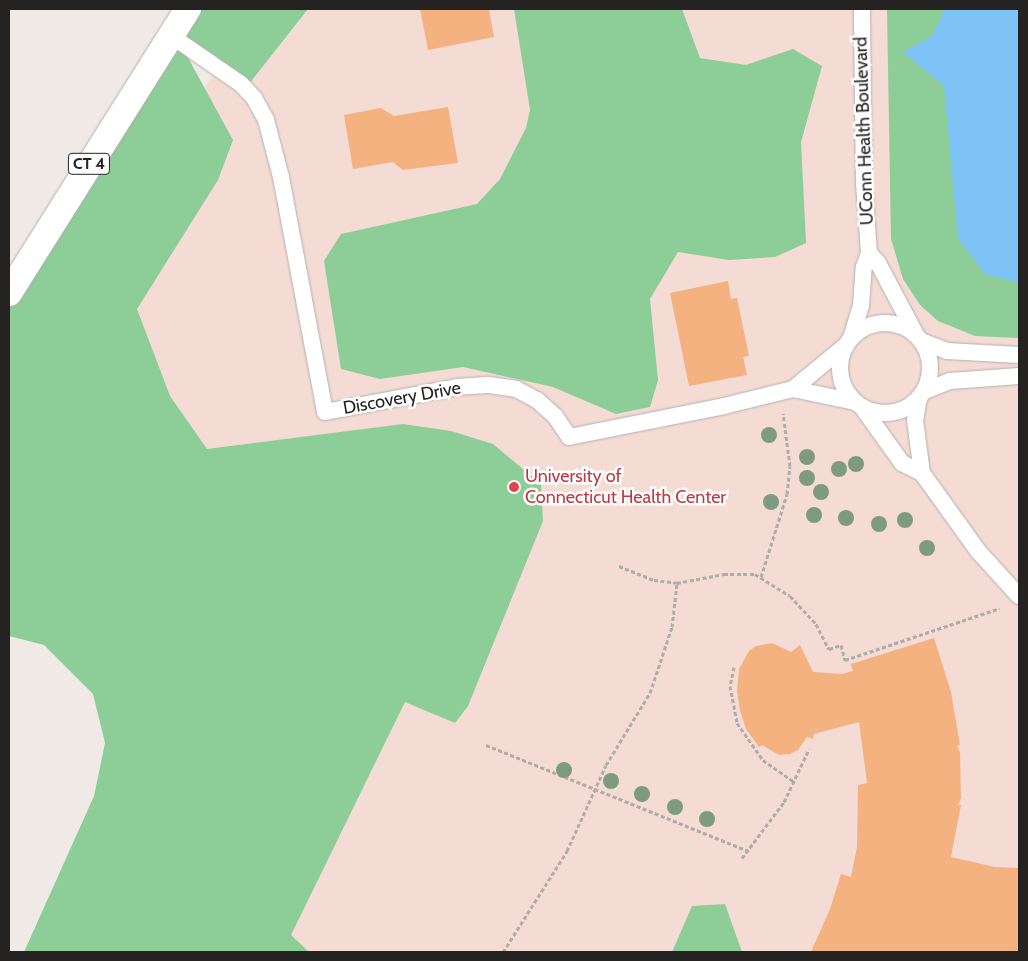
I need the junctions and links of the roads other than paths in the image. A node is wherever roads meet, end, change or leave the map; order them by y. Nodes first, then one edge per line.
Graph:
1 (188, 9) edge
2 (862, 9) edge
3 (170, 35) junction
4 (869, 253) junction
5 (9, 293) edge
6 (918, 337) junction
7 (848, 341) junction
8 (1019, 355) edge
9 (1019, 376) edge
10 (793, 389) junction
11 (922, 394) junction
12 (859, 405) junction
13 (922, 473) junction
14 (1019, 596) edge

1 - 3 main road, CT 4
2 - 4 street, UConn Health Boulevard
3 - 5 main road, CT 4
3 - 10 street, Discovery Drive
4 - 6 street
4 - 7 street, UConn Health Boulevard
6 - 7 street
6 - 8 street
6 - 11 street
7 - 10 street, Discovery Drive
7 - 12 street
9 - 11 street
10 - 12 street, Discovery Drive
11 - 12 street
11 - 13 street
12 - 13 street
13 - 14 street

